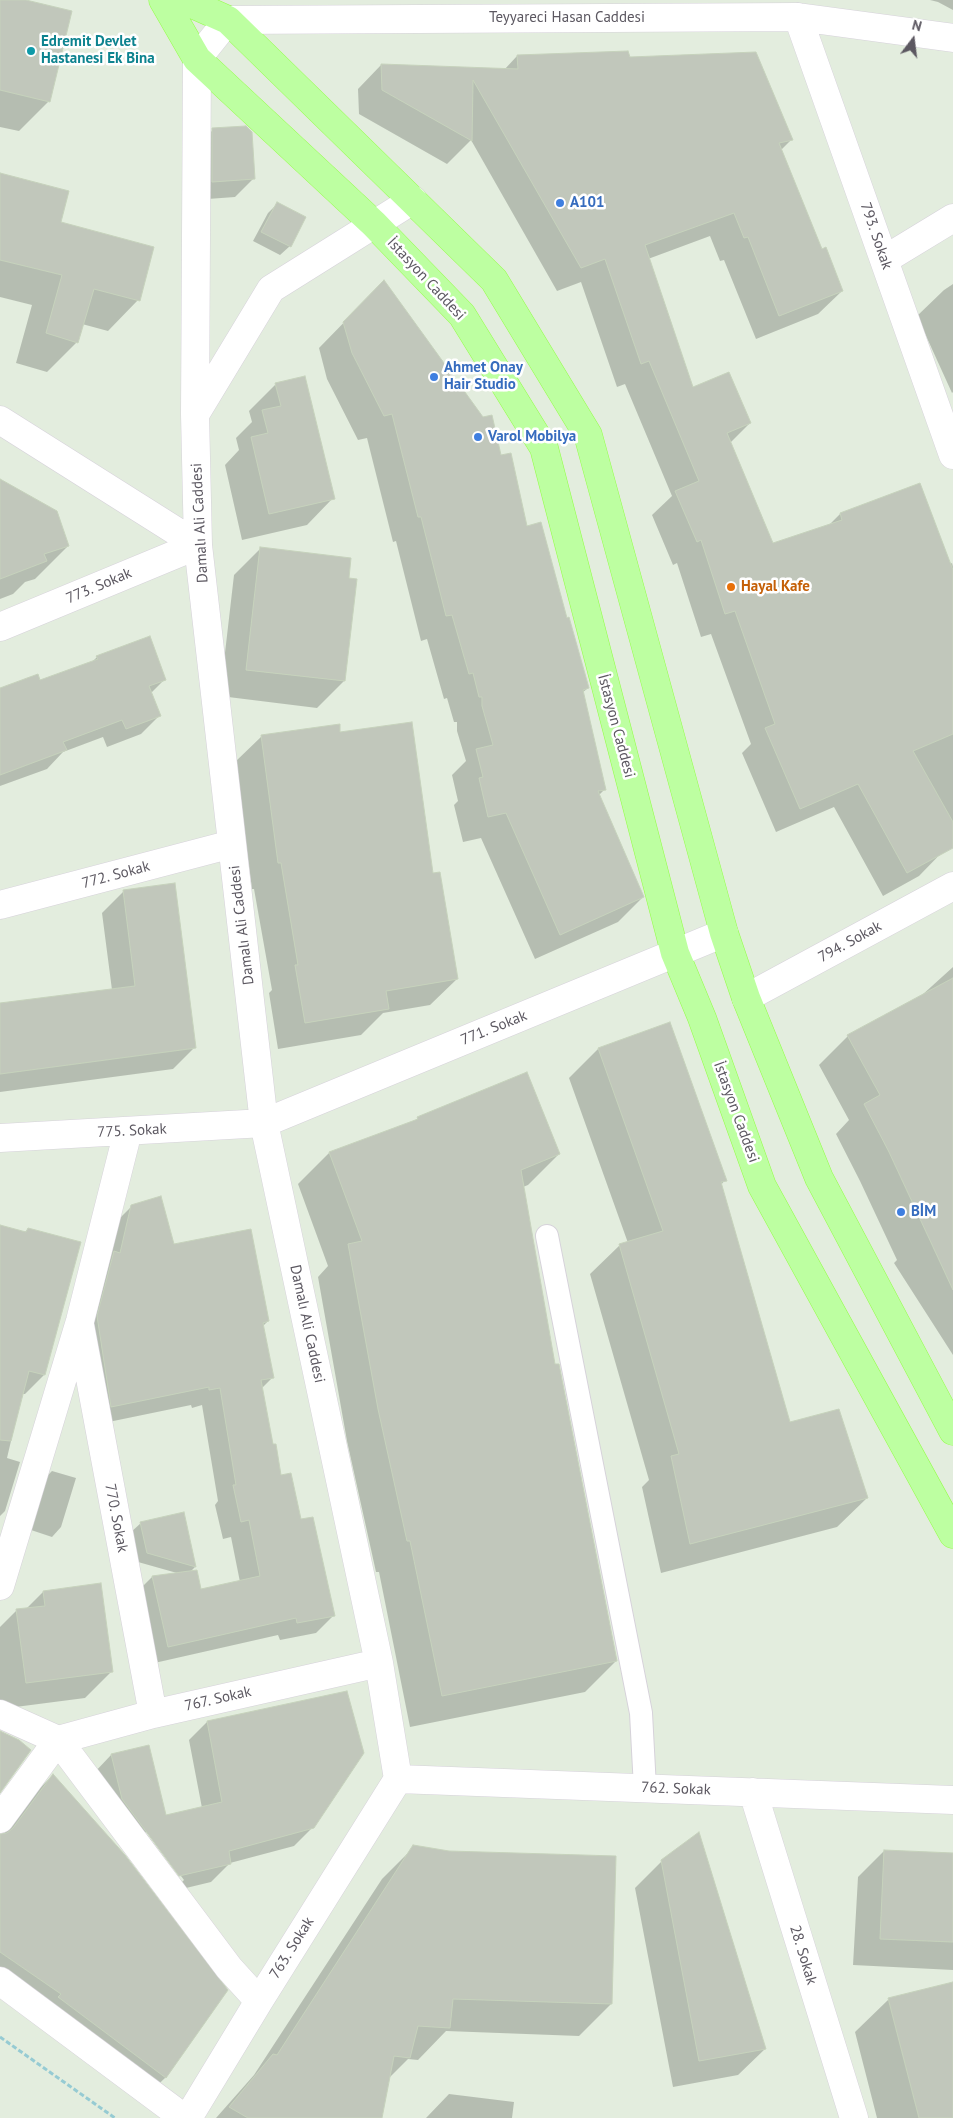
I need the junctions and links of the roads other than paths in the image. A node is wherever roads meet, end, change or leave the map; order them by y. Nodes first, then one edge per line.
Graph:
1 (163, 0) edge
2 (183, 0) edge
3 (798, 17) junction
4 (228, 20) junction
5 (953, 38) edge
6 (197, 58) junction
7 (413, 200) junction
8 (953, 218) edge
9 (374, 224) junction
10 (884, 260) junction
11 (195, 414) junction
12 (0, 420) edge
13 (953, 455) edge
14 (198, 544) junction
15 (0, 627) edge
16 (232, 844) junction
17 (953, 886) edge
18 (0, 905) edge
19 (724, 933) junction
20 (675, 953) junction
21 (746, 998) junction
22 (264, 1123) junction
23 (128, 1131) junction
24 (0, 1138) edge
25 (547, 1236) dead end
26 (80, 1321) junction
27 (953, 1431) edge
28 (953, 1534) edge
29 (0, 1586) edge
30 (379, 1663) junction
31 (0, 1714) edge
32 (153, 1714) junction
33 (58, 1740) junction
34 (398, 1779) junction
35 (645, 1788) junction
36 (753, 1792) junction
37 (953, 1800) edge
38 (0, 1819) edge
39 (0, 1981) edge
40 (259, 2001) junction
41 (186, 2118) edge
42 (854, 2118) edge

1 - 6 main road, İstasyon Caddesi
2 - 4 main road
3 - 4 street, Teyyareci Hasan Caddesi
3 - 5 street, Teyyareci Hasan Caddesi
3 - 10 street, 793. Sokak
4 - 6 street
4 - 7 main road
6 - 9 main road, İstasyon Caddesi
6 - 11 street, Damalı Ali Caddesi
7 - 9 street
7 - 19 main road
8 - 10 street
9 - 11 street
9 - 20 main road, İstasyon Caddesi
10 - 13 street, 793. Sokak
11 - 14 street, Damalı Ali Caddesi
12 - 14 street
14 - 15 street, 773. Sokak
14 - 16 street, Damalı Ali Caddesi
16 - 18 street, 772. Sokak
16 - 22 street, Damalı Ali Caddesi
17 - 21 street, 794. Sokak
19 - 20 street, 771. Sokak
19 - 21 main road
20 - 22 street, 771. Sokak
20 - 28 main road, İstasyon Caddesi
21 - 27 main road
22 - 23 street, 775. Sokak
22 - 30 street, Damalı Ali Caddesi
23 - 24 street, 775. Sokak
23 - 26 street, 770. Sokak
25 - 35 lane
26 - 29 street, 770. Sokak
26 - 32 street, 770. Sokak
30 - 32 street, 767. Sokak
30 - 34 street, Damalı Ali Caddesi
31 - 33 street
32 - 33 street, 767. Sokak
33 - 38 street
33 - 40 street
34 - 35 street, 762. Sokak
34 - 40 street, 763. Sokak
35 - 36 street, 762. Sokak
36 - 37 street, 762. Sokak
36 - 42 street, 28. Sokak
39 - 41 street
40 - 41 street, 763. Sokak

